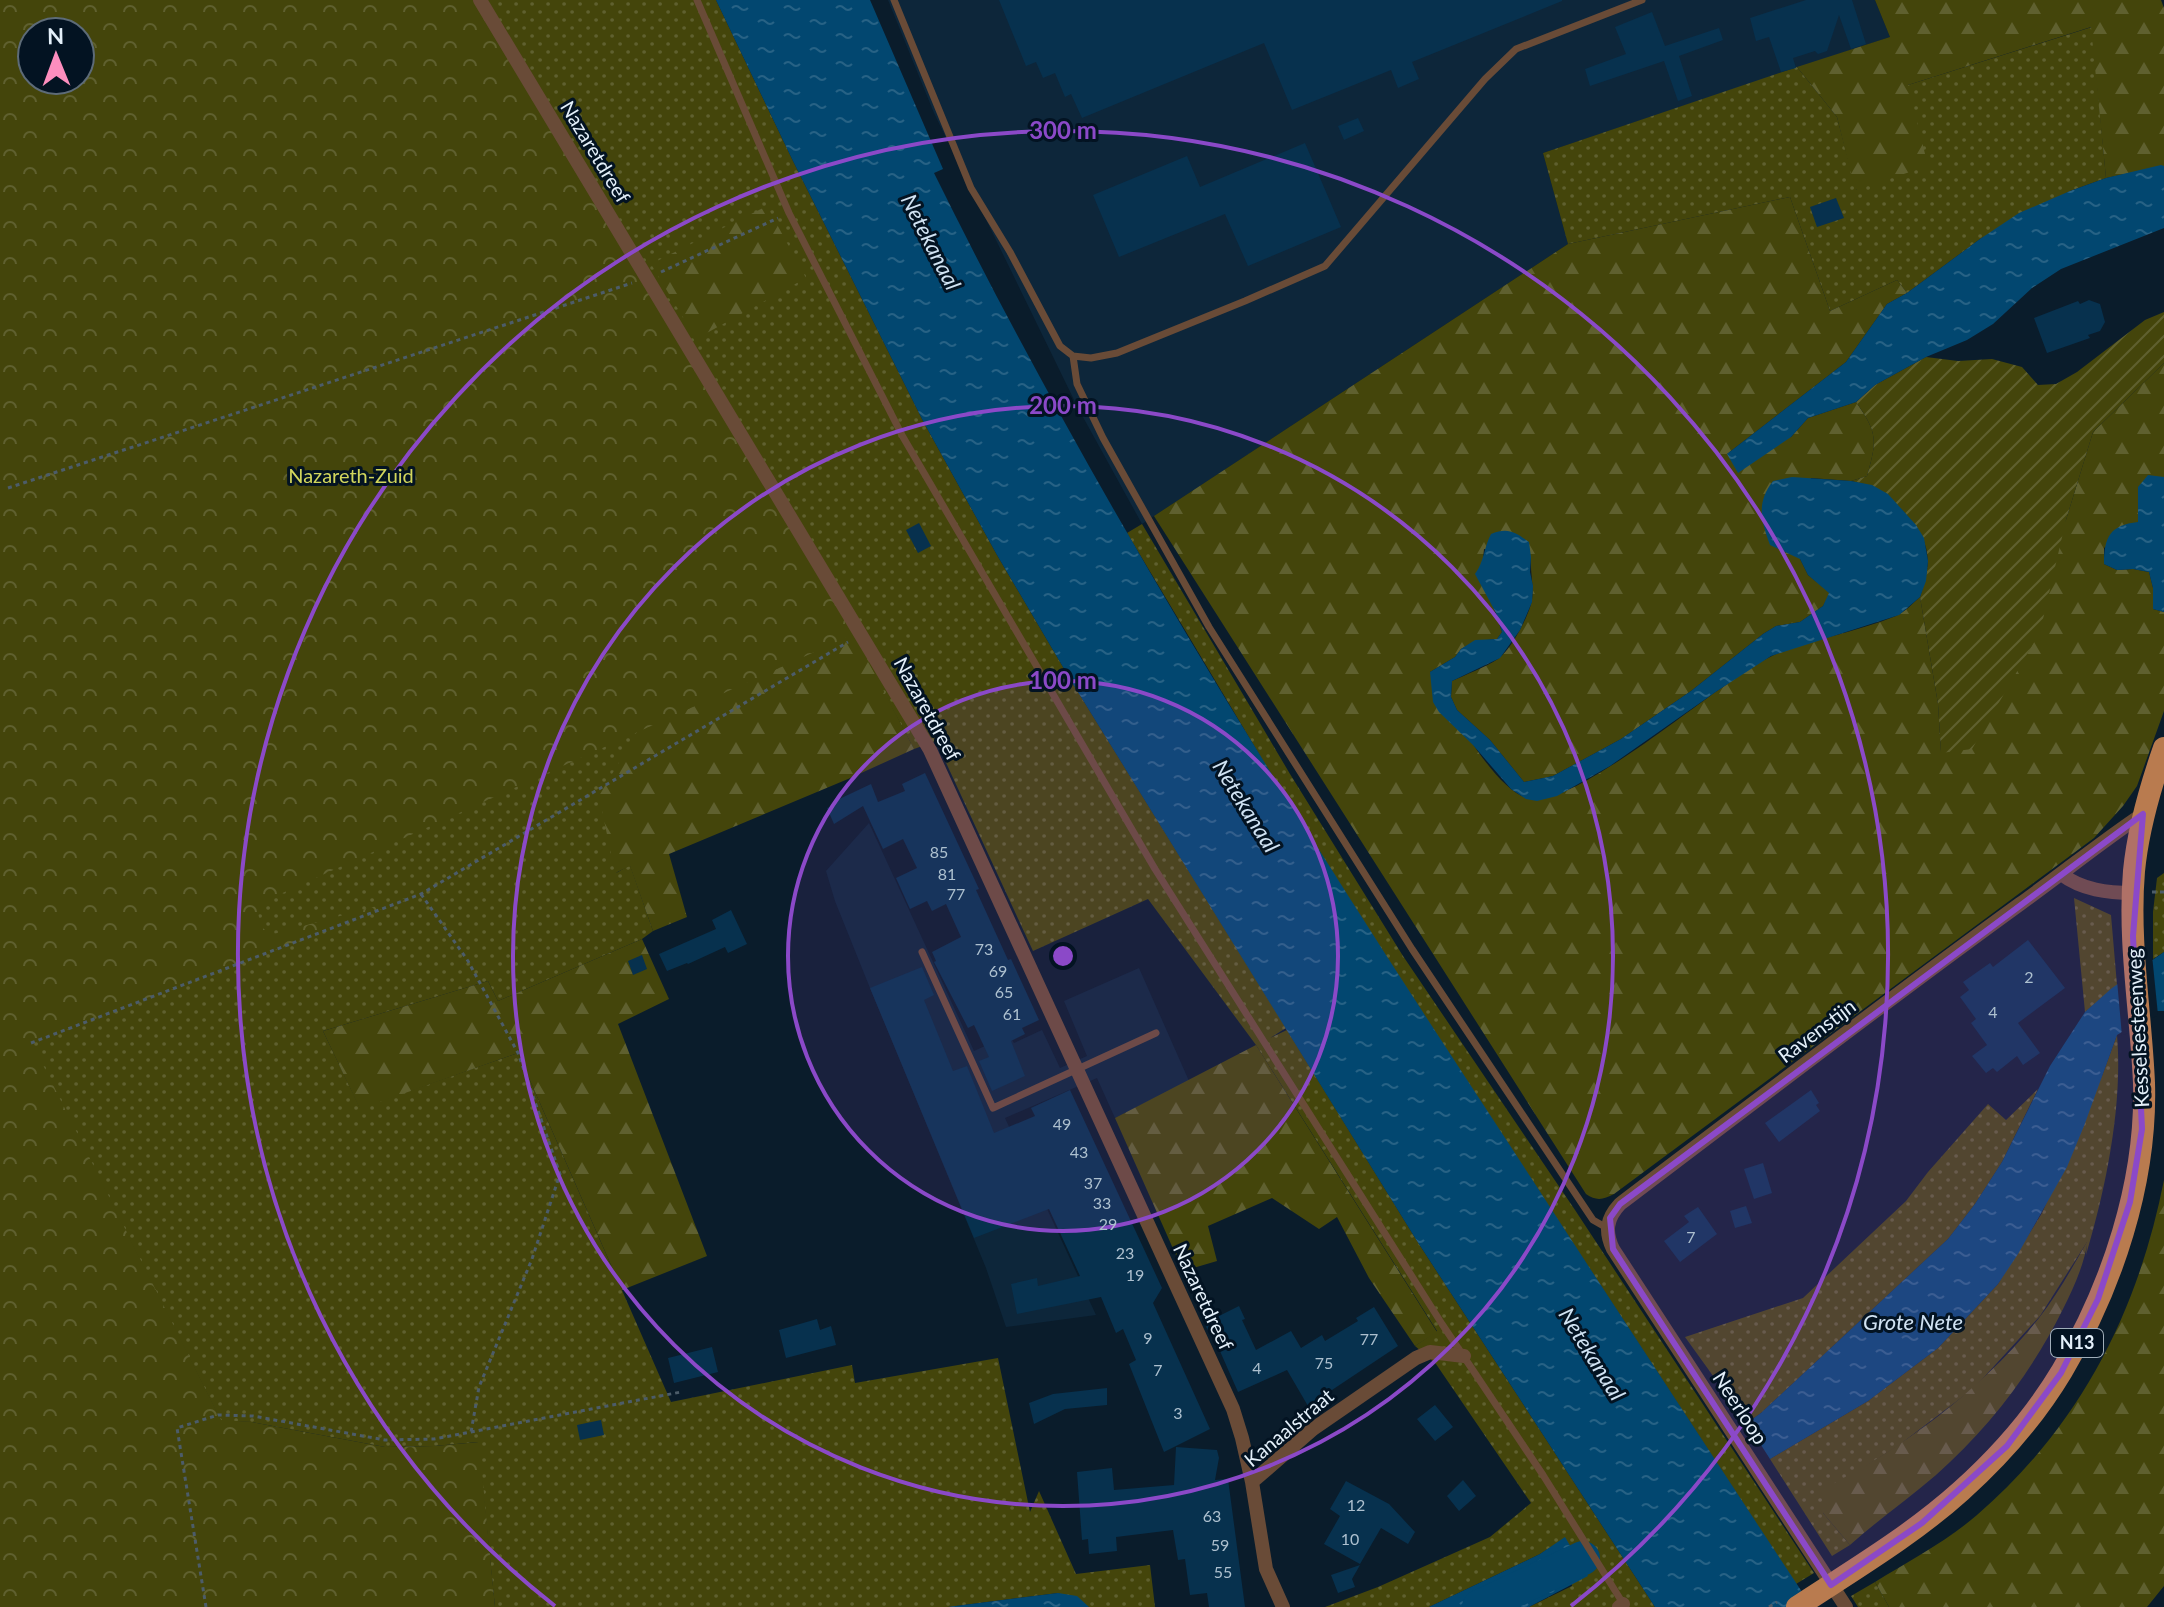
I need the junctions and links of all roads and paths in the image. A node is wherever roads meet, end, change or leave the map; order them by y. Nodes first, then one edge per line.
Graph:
1 (480, 0) edge
2 (697, 0) edge
3 (894, 0) edge
4 (1642, 0) edge
5 (789, 213) junction
6 (648, 278) junction
7 (1073, 356) junction
8 (8, 488) dead end
9 (861, 634) junction
10 (2164, 748) edge
11 (2143, 814) junction
12 (2061, 874) junction
13 (2133, 893) junction
14 (421, 894) junction
15 (922, 952) dead end
16 (1156, 1033) dead end
17 (31, 1043) dead end
18 (1076, 1070) junction
19 (1607, 1228) junction
20 (1464, 1356) junction
21 (681, 1392) dead end
22 (471, 1432) junction
23 (1252, 1482) junction
24 (1623, 1606) edge
25 (206, 1607) edge
26 (1283, 1607) edge
27 (1797, 1607) edge
28 (1846, 1607) edge

1 - 6 street, Nazaretdreef
2 - 5 lane
3 - 7 lane
4 - 7 lane
5 - 6 path
5 - 20 lane
6 - 8 path
6 - 9 street, Nazaretdreef
7 - 19 lane
9 - 14 path
9 - 18 street, Nazaretdreef
10 - 11 main road, Kesselsesteenweg / N13
11 - 12 street, Ravenstijn
11 - 13 main road, Kesselsesteenweg / N13
12 - 13 street
12 - 19 street, Ravenstijn
13 - 27 main road, Kesselsesteenweg / N13
14 - 17 path
14 - 22 path
15 - 18 lane
16 - 18 lane
18 - 23 street, Nazaretdreef
19 - 28 street, Neerloop
20 - 23 street, Kanaalstraat
20 - 24 lane
21 - 22 path
22 - 25 path
23 - 26 street, Kanaalstraat

